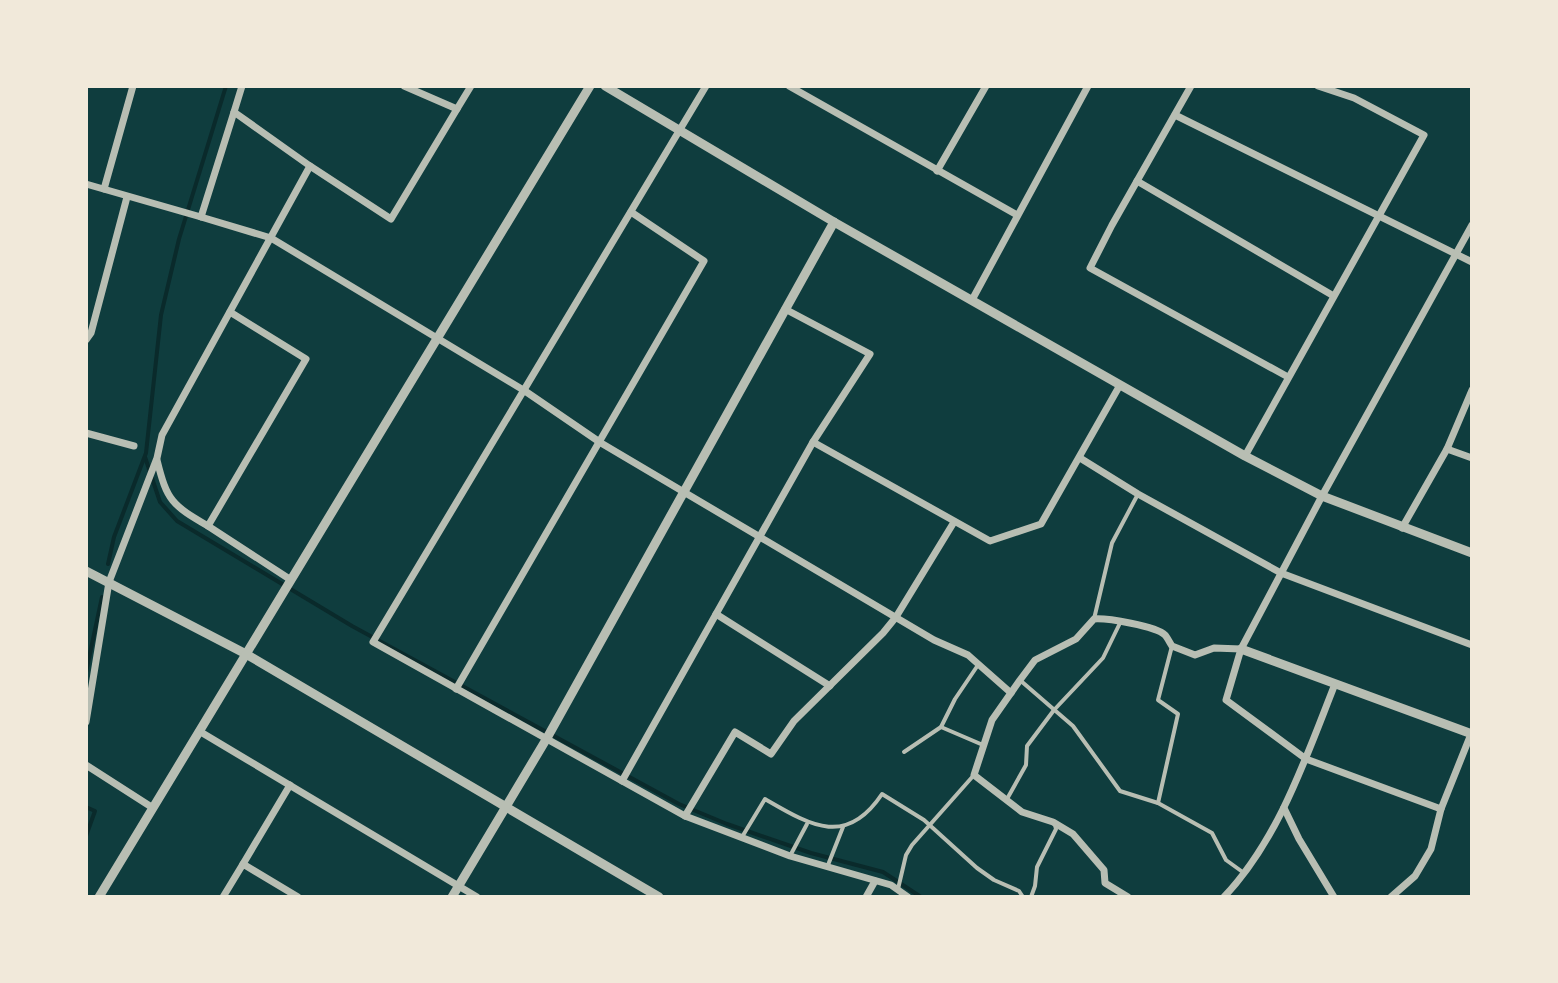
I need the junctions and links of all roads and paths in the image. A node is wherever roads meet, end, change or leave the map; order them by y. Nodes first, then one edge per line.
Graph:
1 (133, 86) edge
2 (242, 86) edge
3 (404, 86) edge
4 (471, 86) edge
5 (590, 86) edge
6 (605, 86) edge
7 (706, 86) edge
8 (789, 86) edge
9 (986, 86) edge
10 (1088, 86) edge
11 (1191, 86) edge
12 (1318, 86) edge
13 (457, 109) junction
14 (234, 112) junction
15 (1175, 115) junction
16 (679, 132) junction
17 (310, 166) junction
18 (937, 171) junction
19 (1137, 181) junction
20 (86, 184) edge
21 (104, 189) junction
22 (127, 197) junction
23 (631, 212) junction
24 (1017, 215) junction
25 (1379, 215) junction
26 (198, 217) junction
27 (834, 222) junction
28 (1472, 225) edge
29 (271, 238) junction
30 (1456, 252) junction
31 (1472, 262) edge
32 (1332, 295) junction
33 (972, 300) junction
34 (785, 309) junction
35 (230, 312) junction
36 (86, 340) edge
37 (438, 340) junction
38 (1288, 377) junction
39 (1120, 385) junction
40 (1472, 390) edge
41 (525, 391) junction
42 (86, 433) edge
43 (813, 442) junction
44 (601, 443) junction
45 (134, 446) dead end
46 (1447, 449) junction
47 (1245, 456) junction
48 (157, 458) junction
49 (1080, 458) junction
50 (1472, 458) edge
51 (683, 490) junction
52 (1138, 494) junction
53 (1322, 496) junction
54 (954, 522) junction
55 (208, 526) junction
56 (1402, 528) junction
57 (760, 536) junction
58 (1472, 553) edge
59 (86, 571) edge
60 (1281, 573) junction
61 (291, 580) junction
62 (106, 581) junction
63 (716, 614) junction
64 (896, 617) junction
65 (1094, 619) junction
66 (1120, 623) junction
67 (1472, 645) edge
68 (1172, 646) junction
69 (1241, 649) junction
70 (246, 654) junction
71 (978, 665) junction
72 (1020, 680) junction
73 (1335, 684) junction
74 (830, 686) junction
75 (456, 689) junction
76 (1011, 693) junction
77 (1054, 710) junction
78 (86, 722) edge
79 (941, 727) junction
80 (199, 731) junction
81 (1471, 734) edge
82 (547, 738) junction
83 (983, 745) junction
84 (904, 752) dead end
85 (1306, 759) junction
86 (86, 765) edge
87 (974, 775) junction
88 (622, 781) junction
89 (290, 785) junction
90 (1006, 801) junction
91 (1158, 803) junction
92 (507, 807) junction
93 (153, 808) junction
94 (1284, 808) junction
95 (1441, 809) junction
96 (685, 816) junction
97 (1053, 822) junction
98 (807, 824) junction
99 (928, 826) junction
100 (843, 827) junction
101 (742, 837) junction
102 (790, 856) junction
103 (243, 864) junction
104 (827, 867) junction
105 (1246, 874) junction
106 (875, 881) junction
107 (459, 886) junction
108 (898, 889) junction
109 (99, 897) edge
110 (223, 897) edge
111 (298, 897) edge
112 (452, 897) edge
113 (477, 897) edge
114 (659, 897) edge
115 (866, 897) edge
116 (908, 897) edge
117 (1023, 897) edge
118 (1031, 897) edge
119 (1128, 897) edge
120 (1224, 897) edge
121 (1334, 897) edge
122 (1391, 897) edge

1 - 21 street
2 - 14 street
3 - 13 street
4 - 13 street
5 - 37 street
6 - 16 street
7 - 16 street
8 - 18 street
9 - 18 street
10 - 24 street
11 - 15 street
12 - 25 street
13 - 17 street
14 - 17 street
14 - 26 street
15 - 19 street
15 - 25 street
16 - 23 street
16 - 27 street
17 - 29 street
18 - 24 street
19 - 32 street
19 - 38 street
20 - 21 street
21 - 22 street
22 - 26 street
22 - 36 street
23 - 41 street
23 - 44 street
24 - 33 street
25 - 30 street
25 - 32 street
26 - 29 street
27 - 33 street
27 - 34 street
28 - 30 street
29 - 35 street
29 - 37 street
30 - 31 street
30 - 53 street
32 - 38 street
33 - 39 street
34 - 43 street
34 - 51 street
35 - 48 street
35 - 55 street
37 - 41 street
37 - 61 street
38 - 47 street
39 - 47 street
39 - 49 street
40 - 46 street
41 - 44 street
41 - 75 street
42 - 45 street
43 - 54 street
43 - 57 street
44 - 51 street
44 - 75 street
46 - 50 street
46 - 56 street
47 - 53 street
48 - 55 street
48 - 62 street
49 - 52 street
49 - 54 street
51 - 57 street
51 - 82 street
52 - 60 street
52 - 65 lane
53 - 56 street
53 - 60 street
54 - 64 street
55 - 61 street
56 - 58 street
57 - 63 street
57 - 64 street
59 - 62 street
60 - 67 street
60 - 69 street
61 - 70 street
62 - 70 street
62 - 78 street
63 - 74 street
63 - 88 street
64 - 71 street
64 - 74 street
65 - 66 street
65 - 72 street
66 - 68 street
66 - 77 lane
68 - 69 street
68 - 91 lane
69 - 73 street
69 - 85 street
70 - 80 street
70 - 92 street
71 - 76 street
71 - 79 lane
72 - 76 street
72 - 77 lane
73 - 81 street
73 - 85 street
74 - 96 street
75 - 82 street
76 - 83 street
77 - 90 lane
77 - 91 lane
79 - 83 lane
79 - 84 lane
80 - 89 street
80 - 93 street
81 - 95 street
82 - 88 street
82 - 92 street
83 - 87 street
85 - 94 street
85 - 95 street
86 - 93 street
87 - 90 street
87 - 99 lane
88 - 96 street
89 - 103 street
89 - 107 street
90 - 97 street
91 - 105 lane
92 - 107 street
92 - 114 street
93 - 109 street
94 - 105 street
94 - 121 street
95 - 122 street
96 - 101 street
97 - 118 lane
97 - 119 street
98 - 100 lane
98 - 101 lane
98 - 102 lane
99 - 100 lane
99 - 108 lane
99 - 117 lane
100 - 104 lane
101 - 102 street
102 - 104 street
103 - 110 street
103 - 111 street
104 - 106 street
105 - 120 street
106 - 108 street
106 - 115 street
107 - 112 street
107 - 113 street
108 - 116 street

